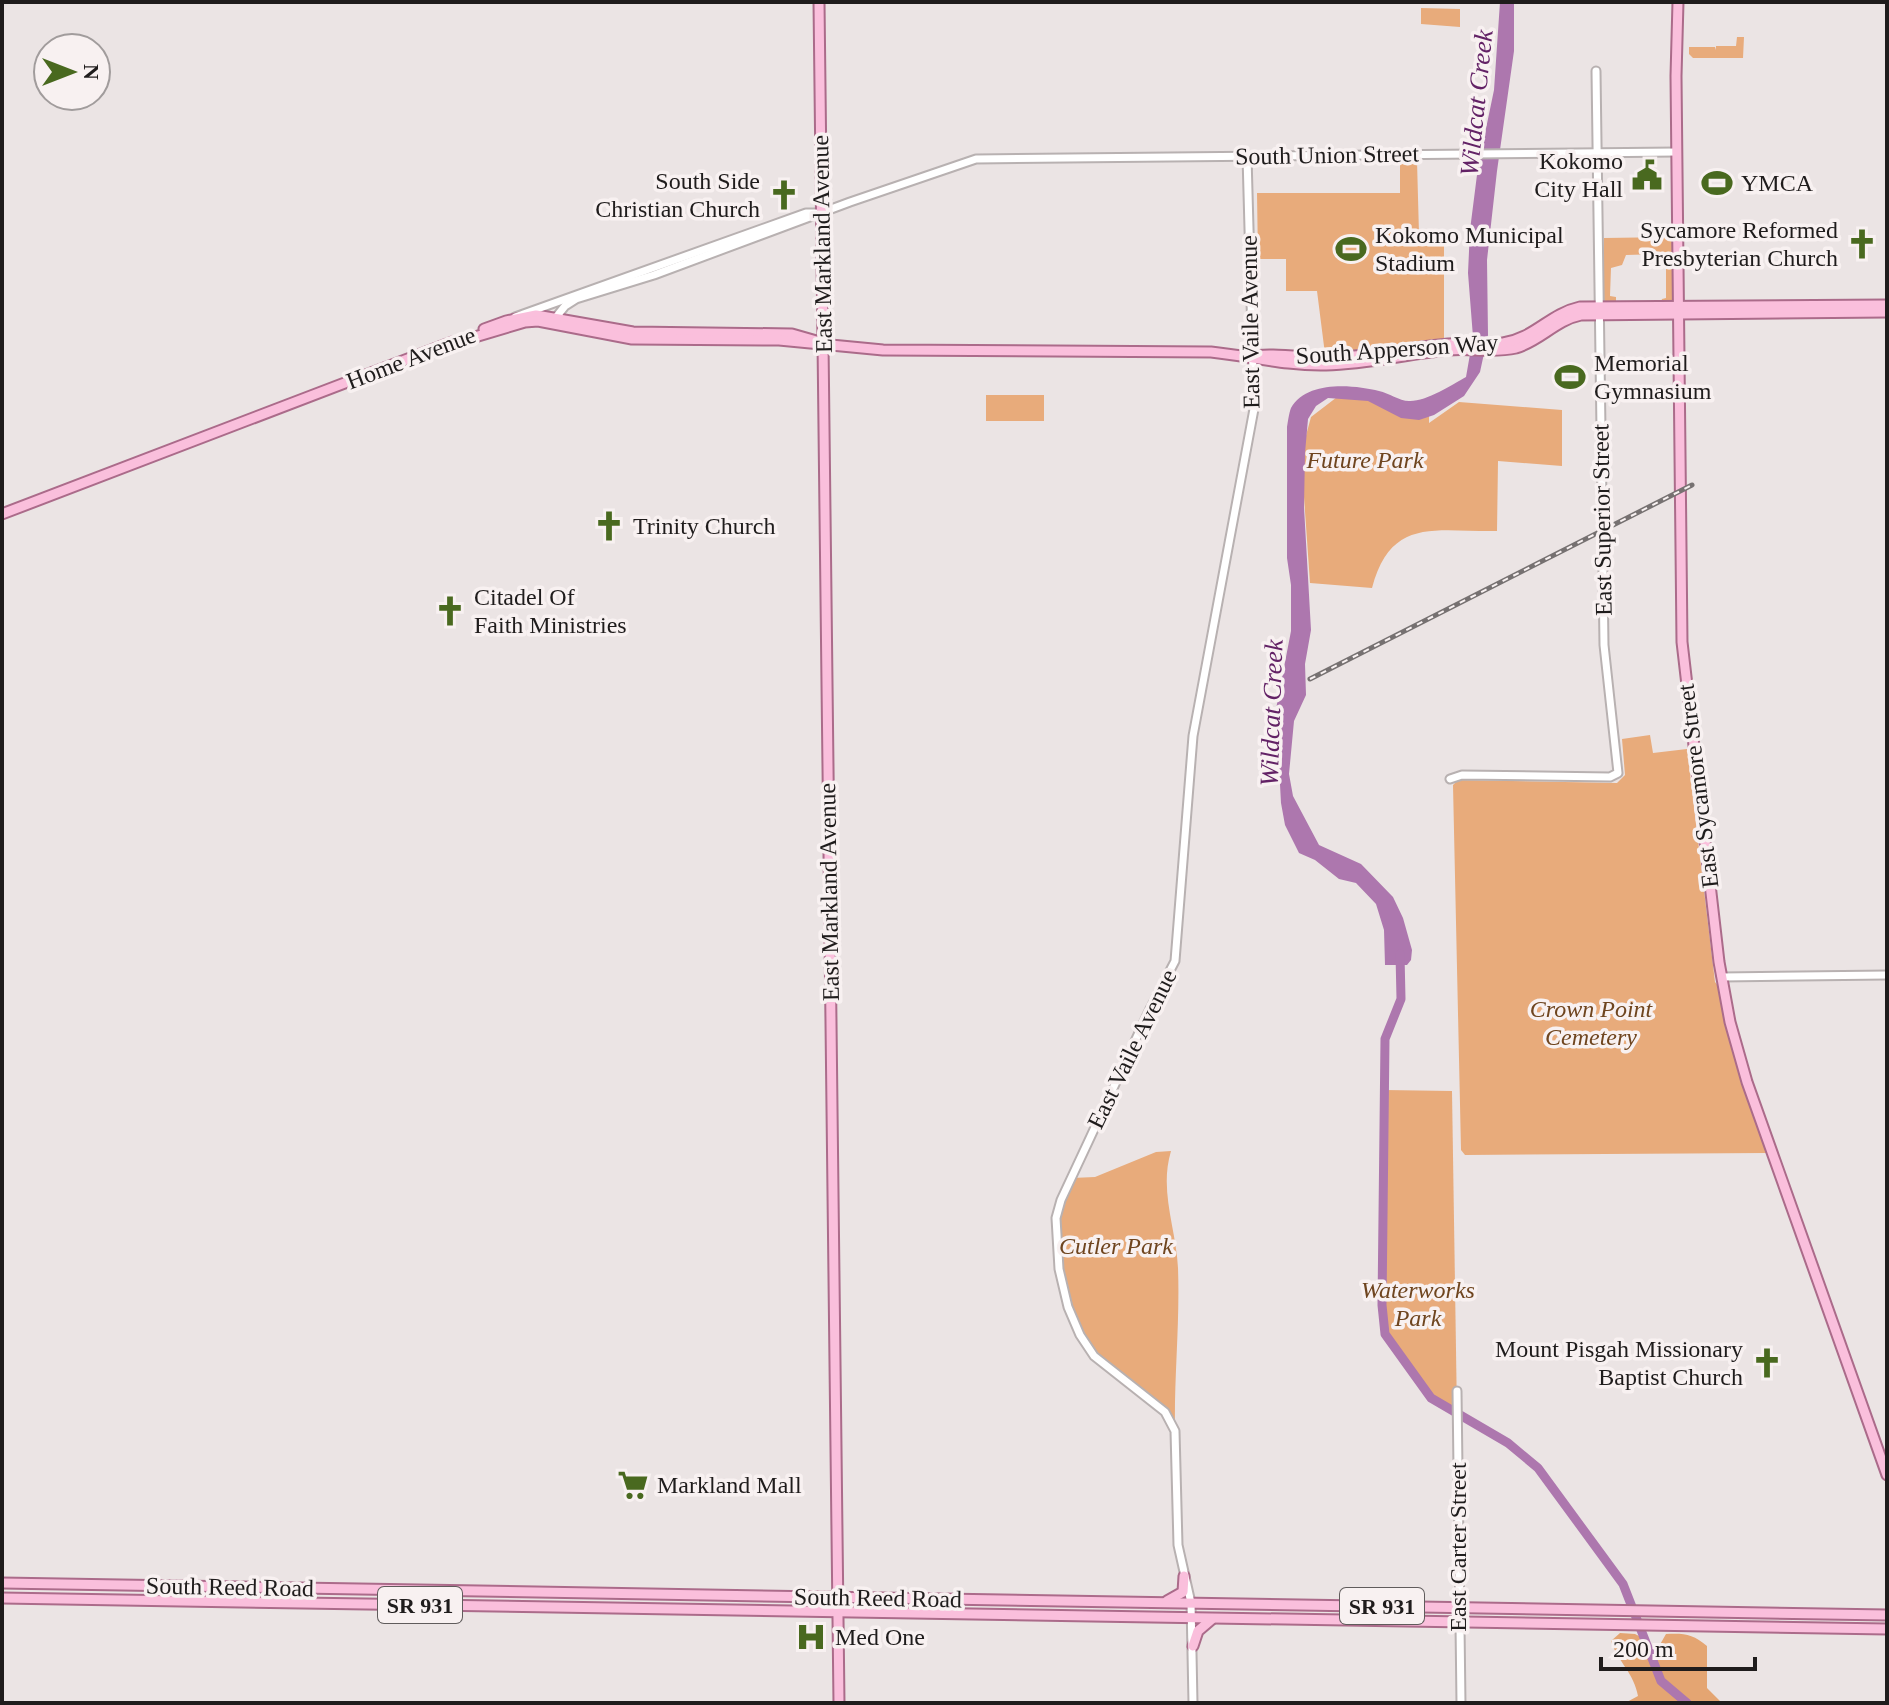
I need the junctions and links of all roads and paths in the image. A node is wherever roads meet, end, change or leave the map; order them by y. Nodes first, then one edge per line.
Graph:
1 (819, 2) edge
2 (1678, 2) edge
3 (1596, 71) dead end
4 (1597, 152) junction
5 (1677, 152) junction
6 (1247, 156) junction
7 (976, 159) joint
8 (822, 212) junction
9 (1887, 305) edge
10 (1598, 311) junction
11 (1678, 311) junction
12 (1887, 312) edge
13 (554, 320) junction
14 (506, 321) junction
15 (823, 343) junction
16 (448, 345) junction
17 (1252, 357) junction
18 (2, 514) edge
19 (1450, 779) dead end
20 (1887, 975) edge
21 (1722, 977) junction
22 (1457, 1391) dead end
23 (1887, 1475) edge
24 (1184, 1576) junction
25 (2, 1583) edge
26 (839, 1597) junction
27 (2, 1598) edge
28 (1160, 1603) junction
29 (1191, 1603) junction
30 (1458, 1607) junction
31 (839, 1612) junction
32 (1887, 1615) edge
33 (1189, 1618) junction
34 (1212, 1619) junction
35 (1459, 1623) junction
36 (1887, 1629) edge
37 (1193, 1646) junction
38 (839, 1703) edge
39 (1193, 1703) edge
40 (1461, 1703) edge

1 - 8 main road, East Markland Avenue
2 - 5 main road, East Sycamore Street
3 - 4 street, East Superior Street
4 - 5 street, South Union Street
4 - 6 street, South Union Street
4 - 10 street, East Superior Street
5 - 11 main road, East Sycamore Street
6 - 7 street, South Union Street
6 - 17 street, East Vaile Avenue
7 - 8 street, Home Avenue
8 - 13 street, Home Avenue
8 - 14 street, Home Avenue
8 - 15 main road, East Markland Avenue
9 - 11 main road
10 - 11 main road, South Apperson Way
10 - 17 main road, South Apperson Way
10 - 19 street, East Superior Street
11 - 12 main road
11 - 21 main road, East Sycamore Street
13 - 14 main road, South Apperson Way
13 - 15 main road, South Apperson Way
13 - 16 main road, South Apperson Way
14 - 16 main road, Home Avenue
15 - 17 main road, South Apperson Way
15 - 26 main road, East Markland Avenue
16 - 18 main road, Home Avenue
17 - 24 street, East Vaile Avenue
20 - 21 street
21 - 23 main road, East Sycamore Street
22 - 30 street, East Carter Street
24 - 28 main road
24 - 29 street, East Vaile Avenue
25 - 26 main road, South Reed Road / SR 931
26 - 28 main road, South Reed Road / SR 931
26 - 31 main road, East Markland Avenue
27 - 31 main road, South Reed Road / SR 931
28 - 29 main road, South Reed Road / SR 931
29 - 30 main road, South Reed Road / SR 931
29 - 33 street, East Vaile Avenue
30 - 32 main road, South Reed Road / SR 931
30 - 35 street, East Carter Street
31 - 33 main road, South Reed Road / SR 931
31 - 38 main road, East Markland Avenue
33 - 34 main road, South Reed Road / SR 931
33 - 37 street, East Vaile Avenue
34 - 35 main road, South Reed Road / SR 931
34 - 37 main road
35 - 36 main road, South Reed Road / SR 931
35 - 40 street, East Carter Street
37 - 39 street, East Vaile Avenue

